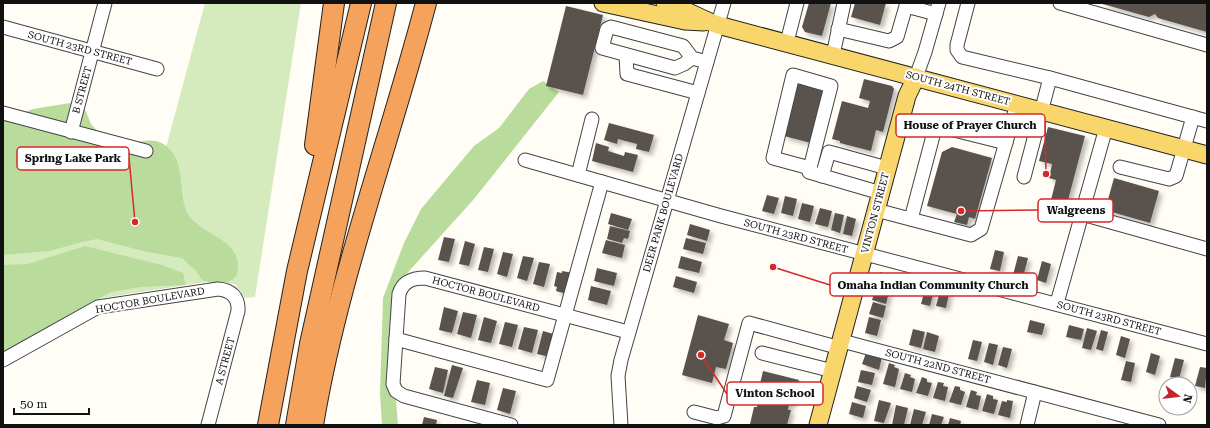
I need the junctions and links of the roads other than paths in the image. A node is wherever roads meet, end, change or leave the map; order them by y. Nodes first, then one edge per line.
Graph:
1 (105, 3) edge
2 (334, 3) edge
3 (361, 3) edge
4 (386, 3) edge
5 (426, 3) edge
6 (602, 3) edge
7 (666, 3) edge
8 (724, 3) edge
9 (797, 3) edge
10 (844, 3) edge
11 (968, 3) edge
12 (1060, 3) edge
13 (937, 8) edge
14 (713, 23) junction
15 (3, 27) edge
16 (838, 29) junction
17 (787, 42) junction
18 (1207, 45) edge
19 (92, 51) junction
20 (833, 54) junction
21 (626, 55) junction
22 (692, 58) junction
23 (707, 62) junction
24 (158, 69) dead end
25 (916, 77) junction
26 (1050, 78) junction
27 (698, 92) junction
28 (1017, 104) junction
29 (1043, 111) junction
30 (3, 113) edge
31 (1193, 117) junction
32 (592, 119) dead end
33 (1207, 121) edge
34 (1106, 128) junction
35 (71, 132) junction
36 (1006, 143) junction
37 (1184, 149) junction
38 (146, 151) dead end
39 (1207, 156) edge
40 (525, 160) dead end
41 (1120, 167) dead end
42 (810, 168) junction
43 (887, 168) junction
44 (578, 175) junction
45 (822, 176) junction
46 (1024, 177) dead end
47 (602, 182) junction
48 (881, 193) junction
49 (667, 200) junction
50 (1083, 208) junction
51 (876, 210) junction
52 (911, 219) junction
53 (1207, 249) edge
54 (865, 254) junction
55 (297, 271) junction
56 (235, 297) joint
57 (1057, 303) junction
58 (565, 315) junction
59 (628, 332) junction
60 (396, 339) junction
61 (1207, 344) edge
62 (841, 345) junction
63 (762, 353) dead end
64 (3, 360) edge
65 (833, 371) junction
66 (1035, 392) junction
67 (694, 412) dead end
68 (474, 420) edge
69 (208, 425) edge
70 (268, 425) edge
71 (296, 425) edge
72 (313, 425) edge
73 (510, 425) edge
74 (621, 425) edge
75 (818, 425) edge
76 (1027, 425) edge
77 (1159, 425) edge

1 - 19 street, B STREET
2 - 55 highway
3 - 55 highway
4 - 71 highway
5 - 72 highway
6 - 14 main road, SOUTH 24TH STREET
7 - 14 main road, SOUTH 24TH STREET
8 - 14 street, DEER PARK BOULEVARD
9 - 17 street
10 - 16 street
11 - 26 street
12 - 18 street
13 - 16 street
13 - 25 street, VINTON STREET
14 - 17 main road, SOUTH 24TH STREET
14 - 23 street, DEER PARK BOULEVARD
15 - 19 street, SOUTH 23RD STREET
16 - 20 street
17 - 20 main road, SOUTH 24TH STREET
19 - 24 street, SOUTH 23RD STREET
19 - 35 street, B STREET
20 - 25 main road, SOUTH 24TH STREET
21 - 22 street
21 - 22 street
21 - 27 street
22 - 23 street
23 - 27 street, DEER PARK BOULEVARD
25 - 28 main road, SOUTH 24TH STREET
25 - 43 main road, VINTON STREET
26 - 29 street
26 - 31 street
27 - 49 street, DEER PARK BOULEVARD
28 - 29 main road, SOUTH 24TH STREET
28 - 36 street
29 - 34 main road, SOUTH 24TH STREET
29 - 46 street
30 - 35 street
31 - 33 street
31 - 37 street
32 - 44 street
34 - 37 main road, SOUTH 24TH STREET
34 - 50 street
35 - 38 street
36 - 52 street
36 - 52 street
37 - 39 main road, SOUTH 24TH STREET
37 - 41 street
40 - 44 street, SOUTH 23RD STREET
42 - 42 street
42 - 45 street
43 - 45 street
43 - 48 main road, VINTON STREET
44 - 47 street, SOUTH 23RD STREET
45 - 48 street
47 - 49 street, SOUTH 23RD STREET
47 - 58 street
48 - 51 main road, VINTON STREET
49 - 54 street, SOUTH 23RD STREET
49 - 59 street, DEER PARK BOULEVARD
50 - 53 street
50 - 57 street
51 - 52 street
51 - 54 main road, VINTON STREET
54 - 57 street, SOUTH 23RD STREET
54 - 62 main road, VINTON STREET
55 - 70 highway
56 - 64 street, HOCTOR BOULEVARD
56 - 69 street, A STREET
57 - 61 street, SOUTH 23RD STREET
58 - 59 street, HOCTOR BOULEVARD
58 - 60 street
58 - 60 street, HOCTOR BOULEVARD
59 - 74 street, DEER PARK BOULEVARD
60 - 68 street, HOCTOR BOULEVARD
62 - 65 main road, VINTON STREET
62 - 66 street, SOUTH 22ND STREET
62 - 67 street, SOUTH 22ND STREET
63 - 65 street
65 - 75 main road, VINTON STREET
66 - 76 street
66 - 77 street, SOUTH 22ND STREET
68 - 73 street

